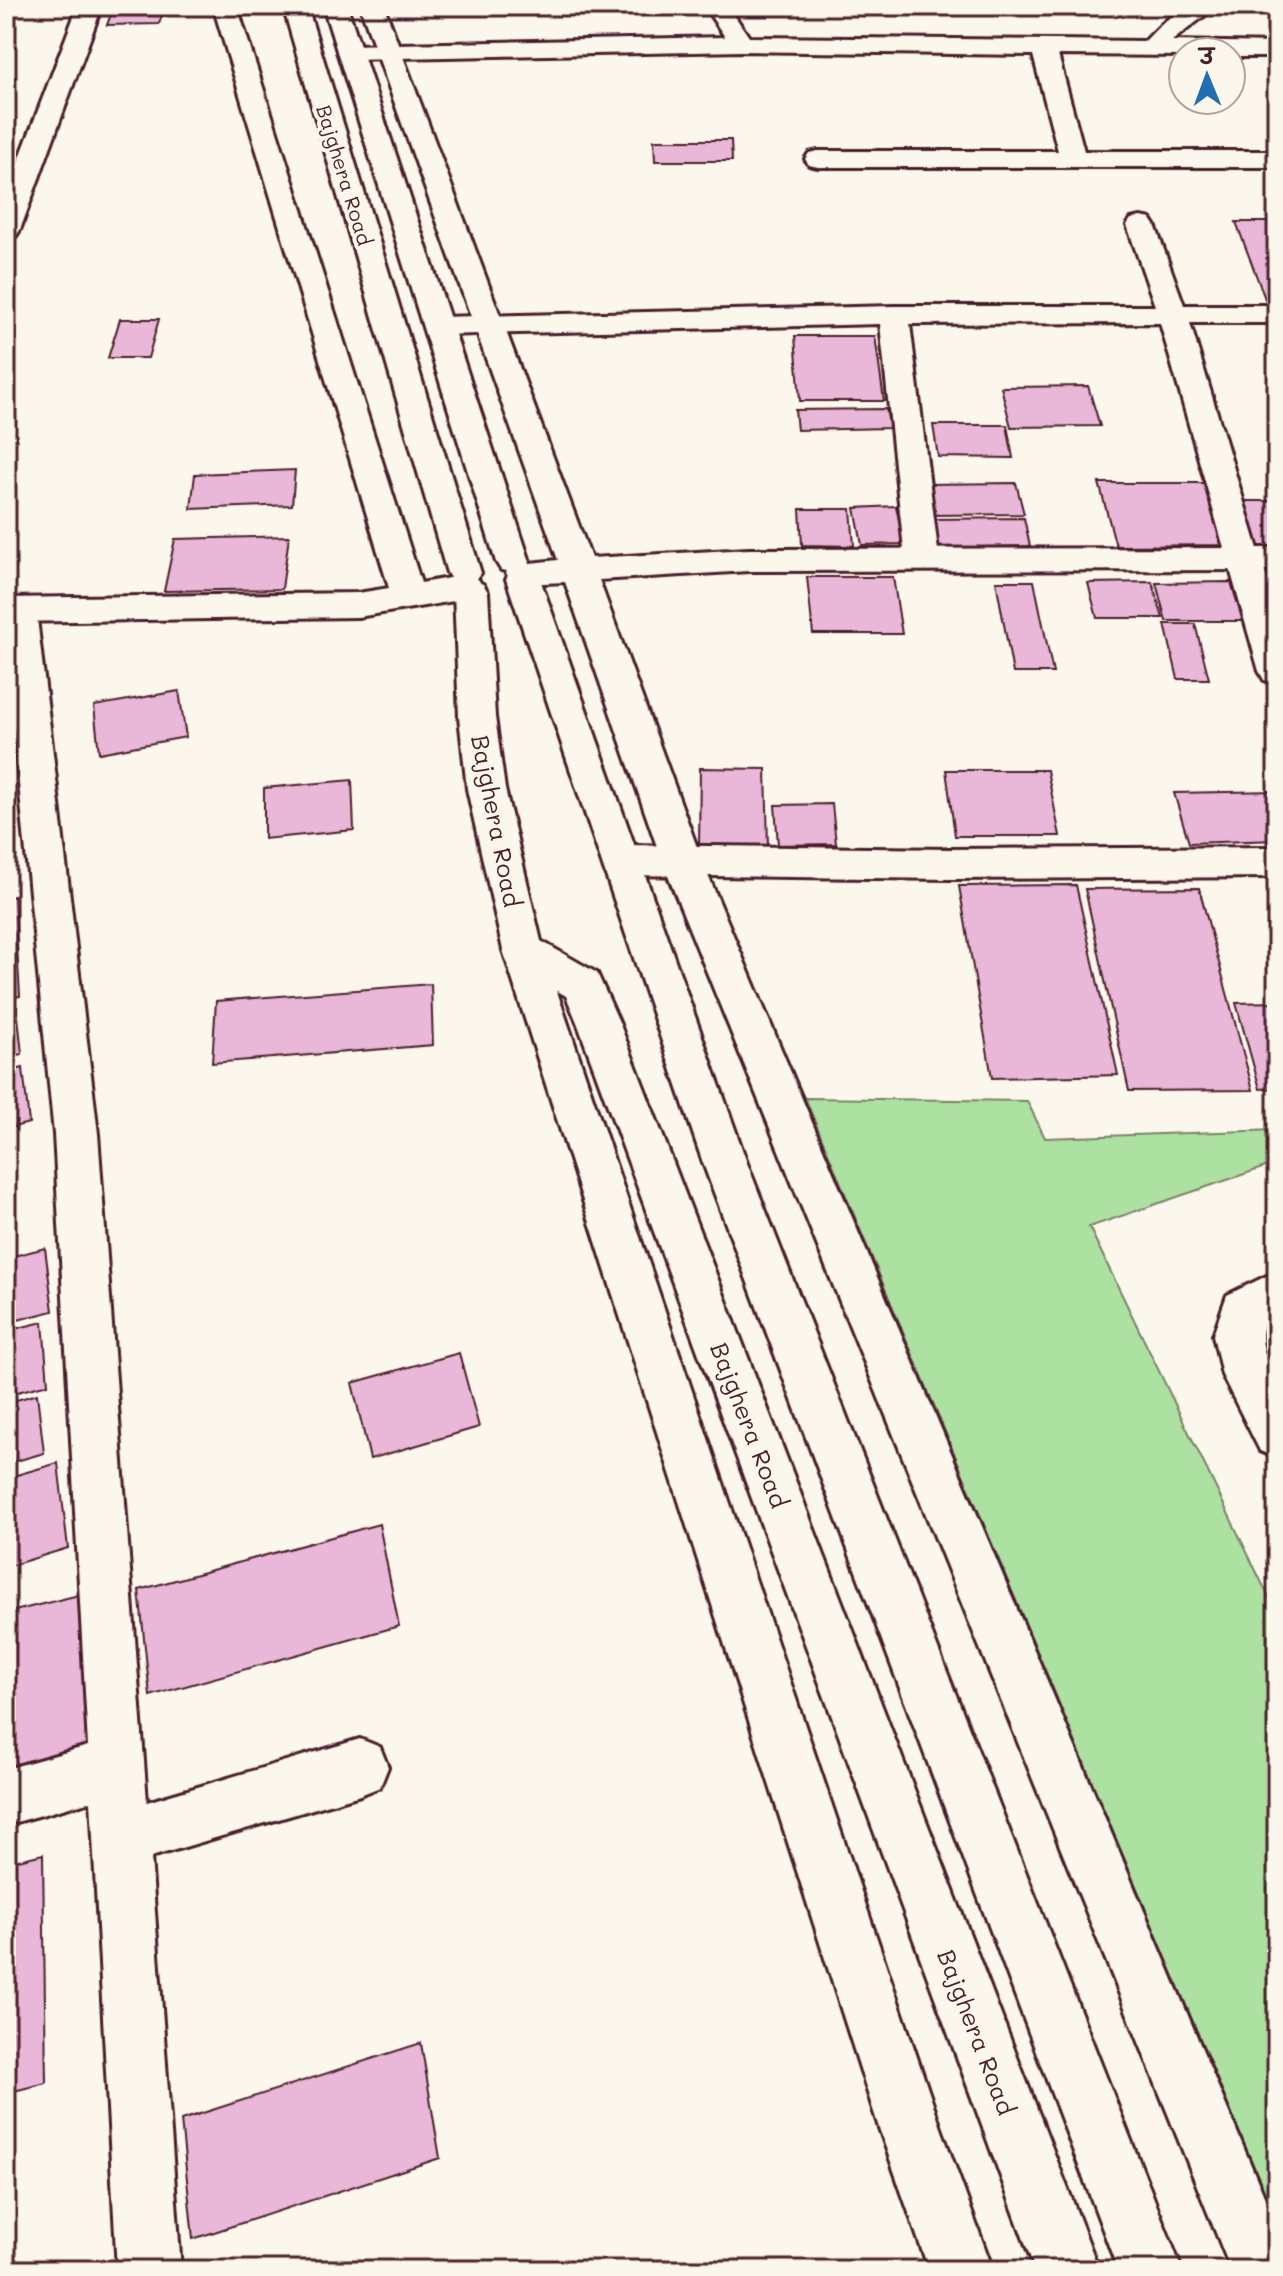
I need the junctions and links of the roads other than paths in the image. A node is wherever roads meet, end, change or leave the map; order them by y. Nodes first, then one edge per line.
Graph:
1 (90, 6) edge
2 (225, 6) edge
3 (295, 6) edge
4 (335, 6) edge
5 (372, 6) edge
6 (716, 6) edge
7 (1205, 6) edge
8 (742, 44) junction
9 (1043, 46) junction
10 (1153, 47) junction
11 (1277, 50) edge
12 (388, 51) junction
13 (349, 52) junction
14 (818, 159) dead end
15 (1073, 159) junction
16 (1277, 159) edge
17 (1141, 225) dead end
18 (6, 230) edge
19 (1172, 312) junction
20 (1277, 314) edge
21 (894, 315) junction
22 (491, 325) junction
23 (439, 326) junction
24 (922, 559) junction
25 (1261, 559) edge
26 (577, 568) junction
27 (520, 571) junction
28 (467, 584) junction
29 (409, 598) junction
30 (13, 610) edge
31 (1277, 671) edge
32 (621, 860) junction
33 (682, 861) junction
34 (1277, 862) edge
35 (523, 950) junction
36 (1277, 1293) edge
37 (1277, 1434) edge
38 (117, 1766) junction
39 (360, 1767) dead end
40 (6, 1797) edge
41 (121, 1838) junction
42 (149, 2270) edge
43 (961, 2270) edge
44 (1067, 2270) edge
45 (1150, 2270) edge
46 (1263, 2270) edge

1 - 18 street
2 - 29 street
3 - 28 street, Bajghera Road
4 - 13 street, Bajghera Road
5 - 12 street
6 - 8 street
7 - 10 street
8 - 9 street
8 - 12 street
9 - 10 street
9 - 15 street
10 - 11 street
12 - 13 street
12 - 22 street
13 - 23 street, Bajghera Road
14 - 15 street
15 - 16 street
17 - 19 street
19 - 20 street
19 - 21 street
19 - 25 street
21 - 22 street
21 - 24 street
22 - 23 street
22 - 26 street
23 - 27 street, Bajghera Road
24 - 25 street
24 - 26 street
25 - 31 street
26 - 27 street
26 - 33 street
27 - 28 street
27 - 32 street, Bajghera Road
28 - 29 street
28 - 35 street, Bajghera Road
29 - 30 street
30 - 38 street
32 - 33 street
32 - 45 street, Bajghera Road
33 - 34 street
33 - 46 street
35 - 43 street
35 - 44 street, Bajghera Road
36 - 37 street
38 - 40 street
38 - 41 street
39 - 41 street
41 - 42 street

